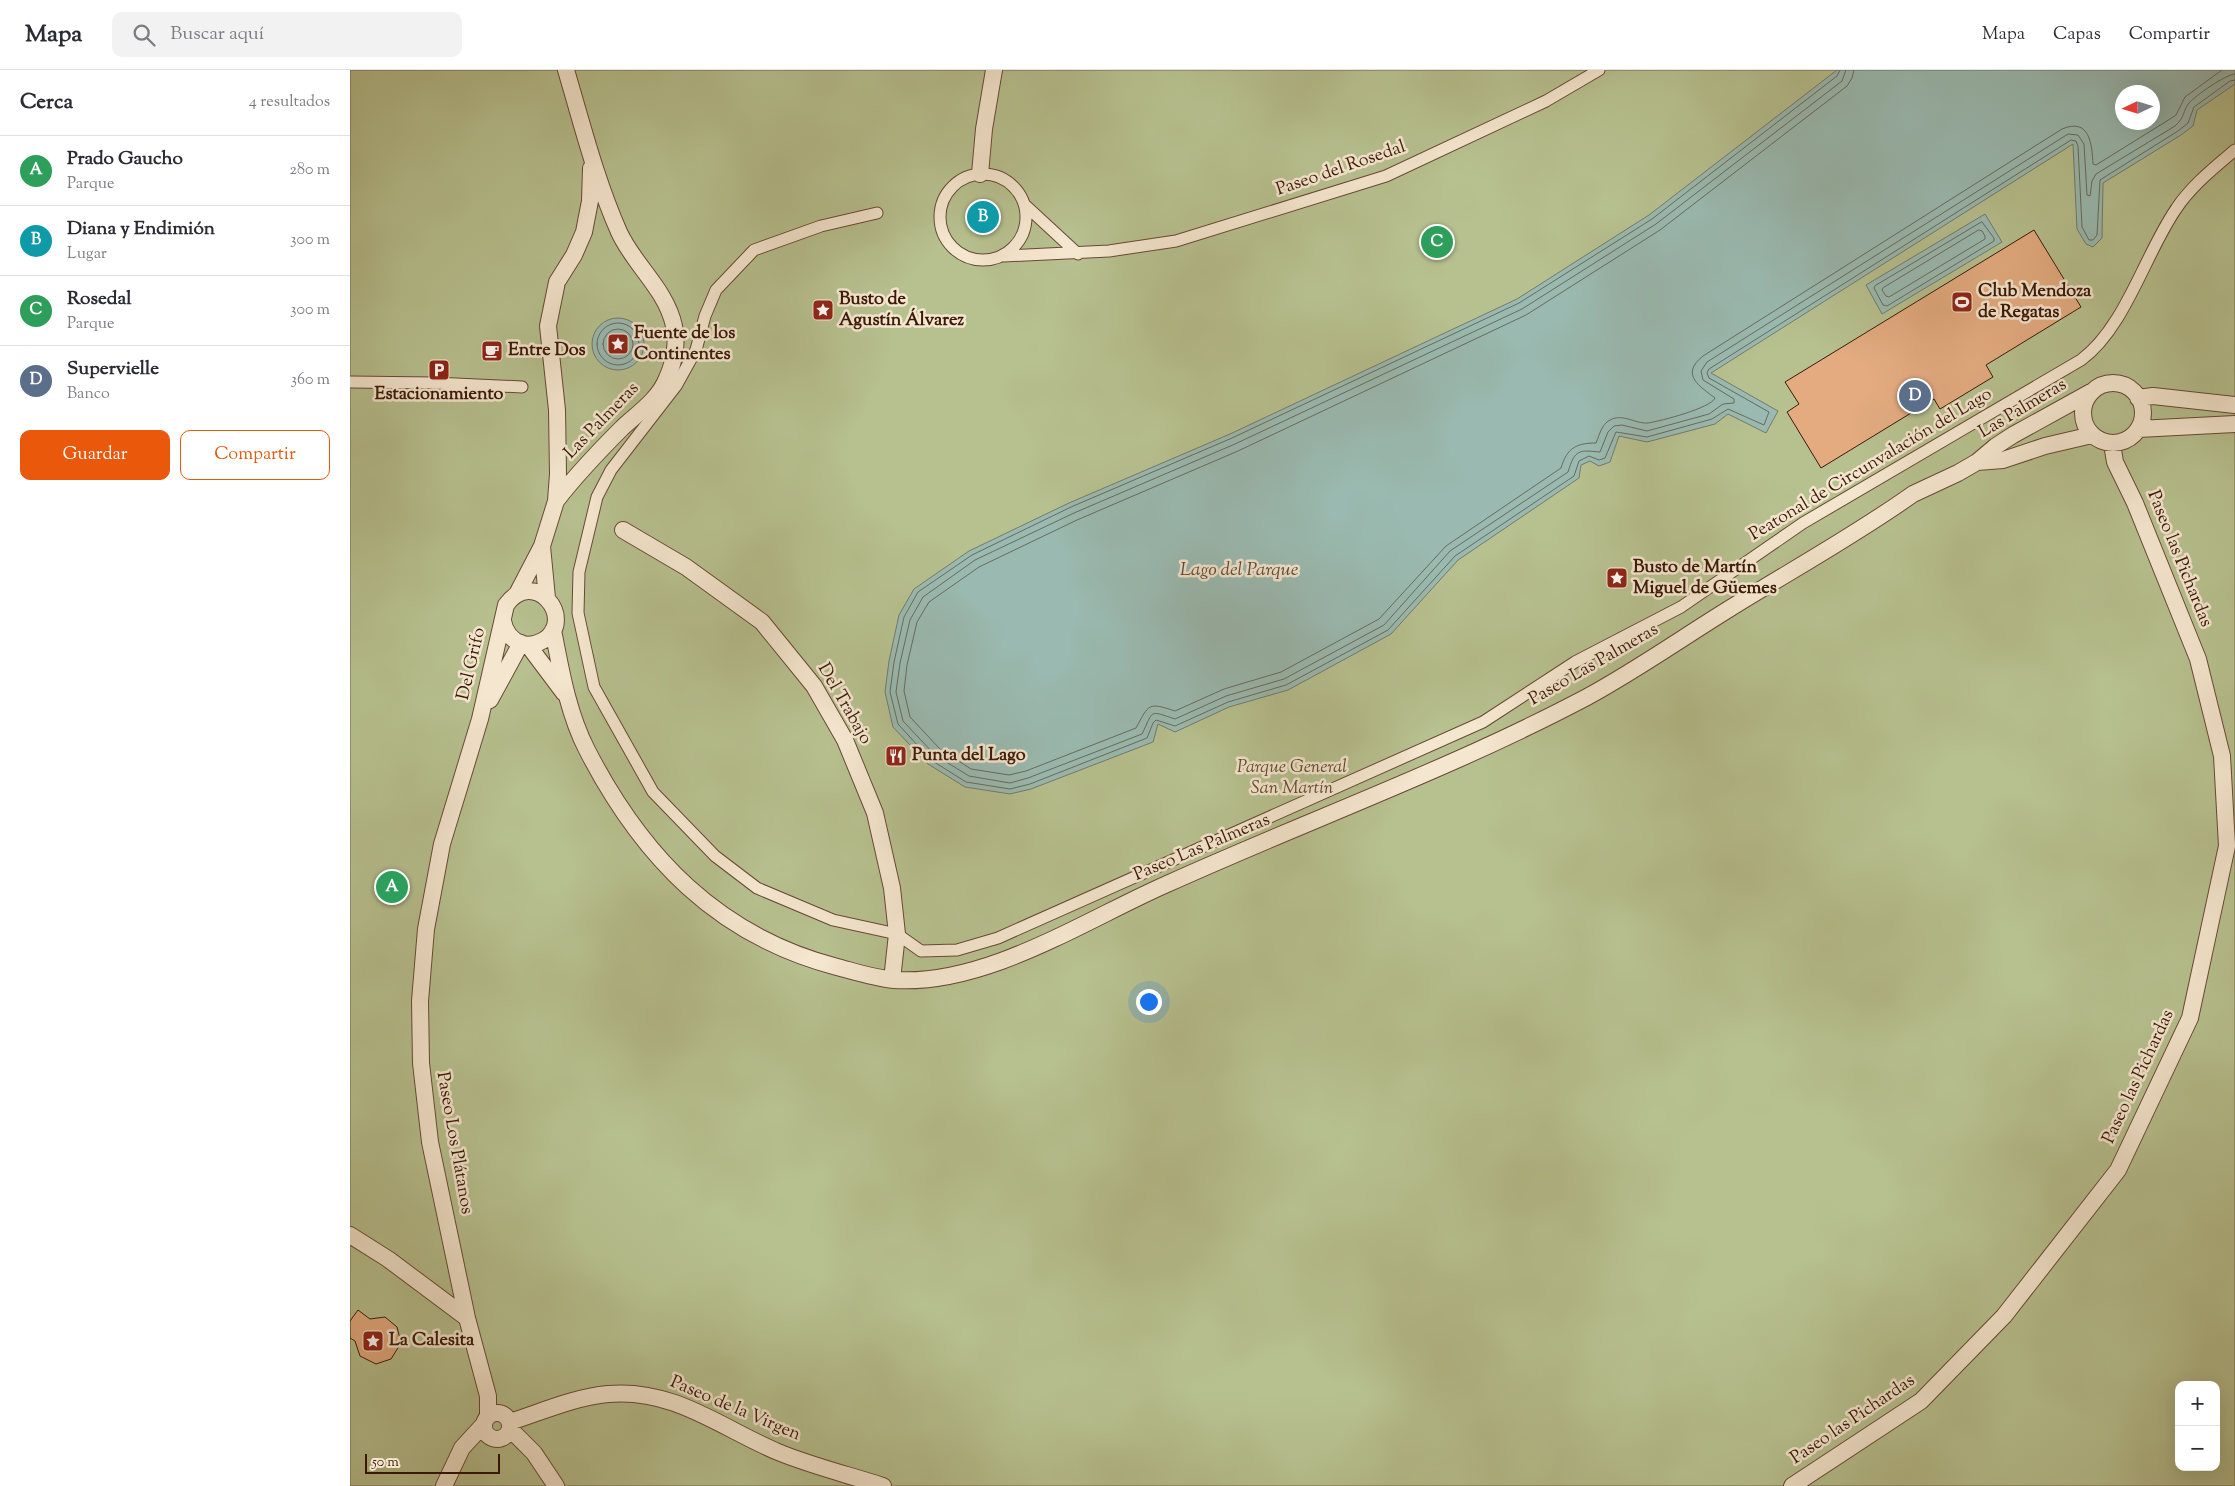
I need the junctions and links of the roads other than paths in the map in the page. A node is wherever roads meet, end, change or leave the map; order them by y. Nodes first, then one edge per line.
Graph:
1 (566, 70) edge
2 (994, 70) edge
3 (1599, 70) edge
4 (2235, 150) edge
5 (592, 158) junction
6 (980, 174) junction
7 (1025, 205) junction
8 (877, 213) dead end
9 (1078, 254) junction
10 (1004, 256) junction
11 (350, 382) edge
12 (522, 387) dead end
13 (2091, 392) junction
14 (2138, 398) junction
15 (2235, 405) edge
16 (2235, 424) edge
17 (2138, 429) junction
18 (2092, 435) junction
19 (2112, 444) junction
20 (1977, 462) junction
21 (1913, 494) joint
22 (556, 501) junction
23 (623, 530) dead end
24 (542, 546) junction
25 (517, 594) junction
26 (547, 598) junction
27 (503, 621) junction
28 (553, 630) junction
29 (524, 644) junction
30 (567, 697) junction
31 (480, 719) junction
32 (897, 934) junction
33 (892, 980) junction
34 (350, 1235) edge
35 (468, 1318) junction
36 (498, 1425) junction
37 (444, 1486) edge
38 (556, 1486) edge
39 (883, 1486) edge
40 (1792, 1486) edge

1 - 5 street
2 - 6 street
3 - 9 street, Paseo del Rosedal
4 - 32 street, Peatonal de Circunvalación del Lago
5 - 22 street, Las Palmeras
5 - 22 street, Las Palmeras
6 - 7 street
6 - 10 street
7 - 9 street
7 - 10 street
8 - 32 street, Peatonal de Circunvalación del Lago
9 - 10 street, Paseo del Rosedal
11 - 12 street
13 - 14 street
13 - 18 street
13 - 20 street, Las Palmeras
14 - 15 street
14 - 17 street
16 - 17 street
17 - 19 street
18 - 19 street
18 - 20 street, Las Palmeras
19 - 40 street, Paseo las Pichardas
20 - 21 street, Las Palmeras
21 - 33 street, Paseo Las Palmeras
22 - 24 street, Las Palmeras
23 - 32 street, Del Trabajo
24 - 25 street, Las Palmeras
24 - 26 street, Las Palmeras
25 - 26 street
25 - 27 street
26 - 28 street
27 - 29 street
27 - 31 street, Del Grifo
28 - 29 street
28 - 30 street
29 - 30 street
29 - 31 street, Del Grifo
30 - 33 street, Paseo Las Palmeras
31 - 35 street, Paseo Los Plátanos
32 - 33 street, Del Trabajo
34 - 35 street
35 - 36 street, Paseo Los Plátanos
36 - 37 street, Paseo de la Virgen
36 - 38 street
36 - 39 street, Paseo de la Virgen

